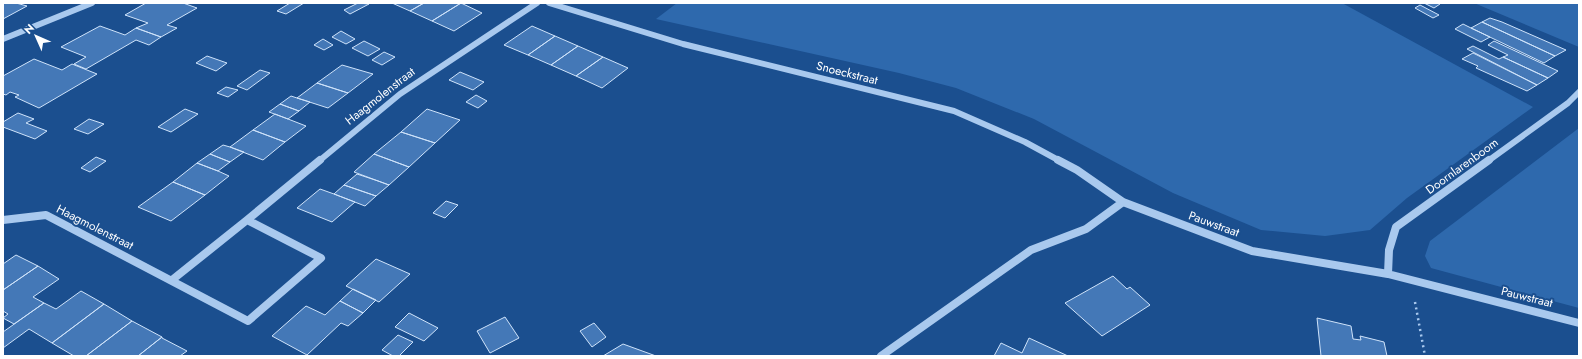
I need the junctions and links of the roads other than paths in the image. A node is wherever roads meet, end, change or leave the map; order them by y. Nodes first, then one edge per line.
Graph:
1 (92, 3) edge
2 (537, 3) edge
3 (549, 3) edge
4 (3, 39) edge
5 (1579, 92) edge
6 (1123, 202) junction
7 (3, 220) edge
8 (247, 220) junction
9 (1388, 274) junction
10 (172, 280) junction
11 (1579, 323) edge
12 (881, 356) edge

1 - 4 street
2 - 8 street, Haagmolenstraat
3 - 6 street, Snoeckstraat
5 - 9 street, Doornlarenboom
6 - 9 street, Pauwstraat
6 - 12 street
7 - 10 street, Haagmolenstraat
8 - 10 street, Haagmolenstraat
8 - 10 street, Haagmolenstraat
9 - 11 street, Pauwstraat

